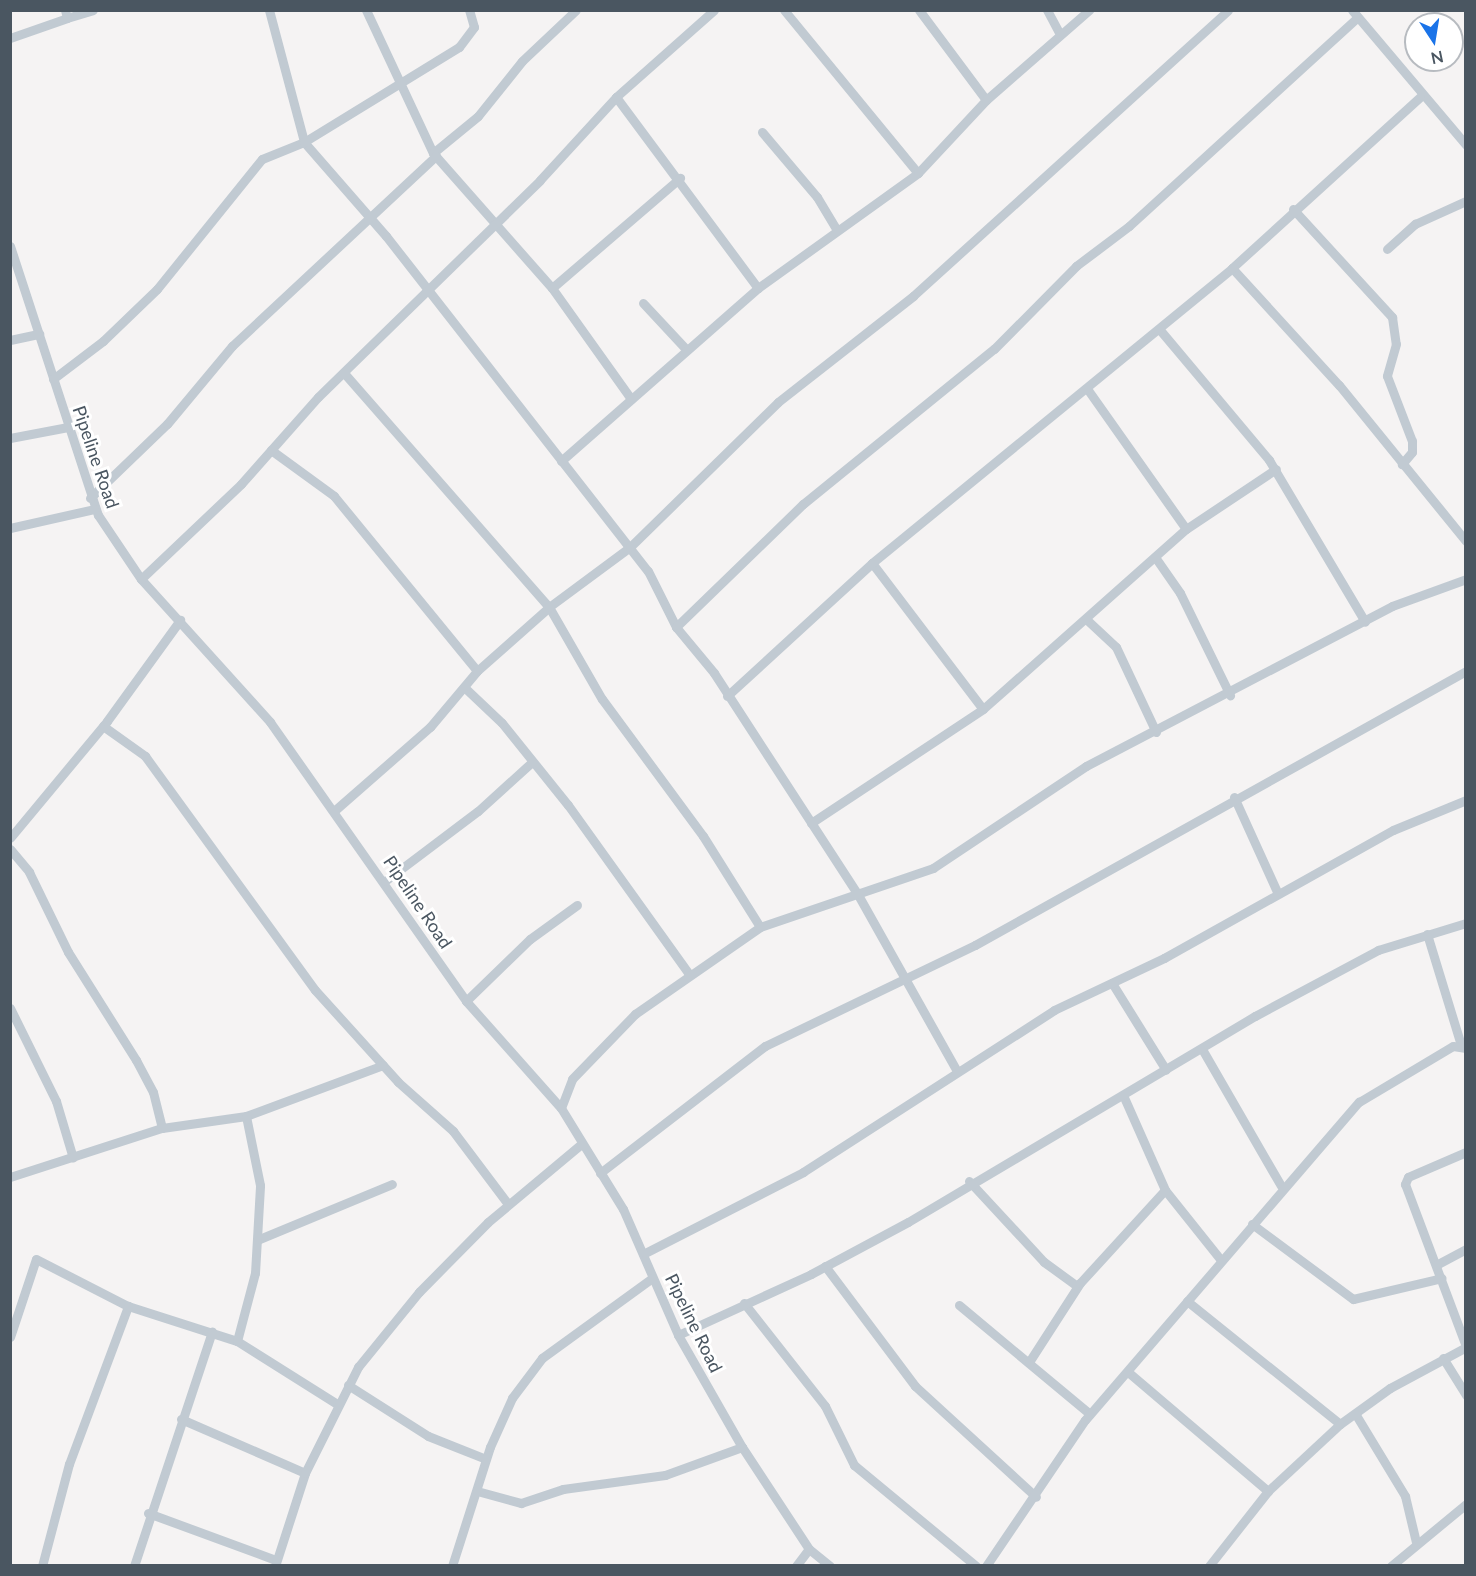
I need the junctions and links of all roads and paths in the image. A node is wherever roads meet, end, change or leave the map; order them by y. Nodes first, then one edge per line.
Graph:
1 (93, 10) edge
2 (269, 10) edge
3 (366, 10) edge
4 (469, 10) edge
5 (714, 10) edge
6 (784, 10) edge
7 (919, 10) edge
8 (1047, 10) edge
9 (1089, 10) edge
10 (1228, 10) edge
11 (573, 11) edge
12 (66, 14) edge
13 (1354, 15) edge
14 (1059, 33) junction
15 (10, 38) edge
16 (399, 83) junction
17 (1420, 96) junction
18 (616, 97) junction
19 (986, 100) junction
20 (762, 132) dead end
21 (304, 142) junction
22 (1466, 145) edge
23 (434, 155) junction
24 (918, 173) junction
25 (680, 178) junction
26 (1466, 201) edge
27 (1293, 209) junction
28 (372, 220) junction
29 (492, 225) junction
30 (836, 229) junction
31 (1387, 249) dead end
32 (11, 250) edge
33 (1232, 268) junction
34 (552, 288) junction
35 (758, 288) junction
36 (428, 293) junction
37 (643, 303) dead end
38 (1160, 330) junction
39 (39, 334) junction
40 (10, 340) edge
41 (686, 348) junction
42 (344, 373) junction
43 (52, 379) junction
44 (1088, 390) junction
45 (629, 396) junction
46 (68, 428) junction
47 (10, 438) edge
48 (271, 450) junction
49 (561, 461) junction
50 (1402, 464) junction
51 (1276, 469) junction
52 (90, 498) junction
53 (94, 509) junction
54 (10, 528) edge
55 (1186, 529) junction
56 (1466, 540) edge
57 (630, 548) junction
58 (1155, 557) junction
59 (872, 563) junction
60 (141, 579) junction
61 (1466, 579) edge
62 (549, 607) junction
63 (1086, 619) junction
64 (180, 620) junction
65 (1365, 622) junction
66 (676, 627) junction
67 (477, 671) junction
68 (1466, 671) edge
69 (464, 687) junction
70 (1230, 695) junction
71 (727, 696) junction
72 (983, 709) junction
73 (103, 726) junction
74 (1156, 732) junction
75 (532, 762) junction
76 (1234, 797) junction
77 (1466, 800) edge
78 (334, 811) junction
79 (811, 823) junction
80 (10, 838) edge
81 (10, 849) edge
82 (385, 881) junction
83 (1277, 892) junction
84 (857, 893) junction
85 (577, 905) dead end
86 (1466, 923) edge
87 (760, 927) junction
88 (1427, 934) junction
89 (689, 974) junction
90 (904, 982) junction
91 (1112, 983) junction
92 (466, 1001) junction
93 (10, 1008) edge
94 (1463, 1046) edge
95 (1202, 1048) junction
96 (383, 1065) junction
97 (1166, 1070) junction
98 (957, 1071) junction
99 (1123, 1095) junction
100 (561, 1108) junction
101 (246, 1116) junction
102 (162, 1128) junction
103 (580, 1145) junction
104 (1466, 1152) edge
105 (73, 1158) junction
106 (600, 1173) junction
107 (10, 1177) edge
108 (969, 1181) junction
109 (392, 1184) dead end
110 (1281, 1186) junction
111 (1166, 1190) junction
112 (508, 1204) junction
113 (1252, 1224) junction
114 (257, 1240) junction
115 (1466, 1249) edge
116 (645, 1253) junction
117 (1220, 1259) junction
118 (1436, 1265) junction
119 (825, 1266) junction
120 (652, 1278) junction
121 (1442, 1278) junction
122 (1077, 1286) junction
123 (1187, 1301) junction
124 (744, 1303) junction
125 (959, 1305) dead end
126 (128, 1306) junction
127 (212, 1332) junction
128 (678, 1335) junction
129 (10, 1337) edge
130 (237, 1341) junction
131 (1466, 1346) edge
132 (1443, 1358) junction
133 (1029, 1362) junction
134 (1128, 1372) junction
135 (348, 1385) junction
136 (1466, 1395) edge
137 (337, 1404) junction
138 (1090, 1414) junction
139 (1356, 1415) junction
140 (182, 1419) junction
141 (1340, 1424) junction
142 (742, 1447) junction
143 (486, 1459) junction
144 (305, 1473) junction
145 (477, 1491) junction
146 (1268, 1491) junction
147 (1036, 1497) junction
148 (1466, 1504) edge
149 (148, 1513) junction
150 (1416, 1542) junction
151 (809, 1549) junction
152 (275, 1563) edge
153 (42, 1566) edge
154 (135, 1566) edge
155 (452, 1566) edge
156 (796, 1566) edge
157 (830, 1566) edge
158 (976, 1566) edge
159 (987, 1566) edge
160 (1209, 1566) edge
161 (1391, 1566) edge

1 - 12 street
2 - 21 street
3 - 16 street
4 - 16 street
5 - 18 street
6 - 24 street
7 - 19 street
8 - 14 street
9 - 14 street
10 - 57 street
11 - 23 street
12 - 15 street
13 - 17 street
13 - 66 street
14 - 19 street
16 - 21 street
16 - 23 street
17 - 22 street
17 - 27 street
18 - 25 street
18 - 29 street
19 - 24 street
20 - 30 street
21 - 28 street
21 - 43 street
23 - 28 street
23 - 29 street
24 - 30 street
25 - 34 street
25 - 35 street
26 - 31 street
27 - 33 street
27 - 50 street
28 - 36 street
28 - 52 street
29 - 34 street
29 - 36 street
30 - 35 street
32 - 39 street, Pipeline Road
33 - 38 street
33 - 50 street
34 - 45 street
35 - 41 street
36 - 42 street
36 - 49 street
37 - 41 street
38 - 44 street
38 - 51 street
39 - 40 street
39 - 43 street, Pipeline Road
41 - 45 street
42 - 48 street
42 - 62 street
43 - 46 street, Pipeline Road
44 - 55 street
44 - 59 street
45 - 49 street
46 - 47 street
46 - 52 street, Pipeline Road
48 - 60 street
48 - 67 street
49 - 57 street
50 - 56 street
51 - 55 street
51 - 65 street
52 - 53 street, Pipeline Road
53 - 54 street
53 - 60 street, Pipeline Road
55 - 58 street
57 - 62 street
57 - 66 street
58 - 63 street
58 - 70 street
59 - 71 street
59 - 72 street
60 - 64 street, Pipeline Road
61 - 65 street
62 - 67 street
62 - 87 street
63 - 72 street
63 - 74 street
64 - 73 street
64 - 78 street, Pipeline Road
65 - 70 street
66 - 71 street
67 - 69 street
68 - 76 street
69 - 75 street
69 - 78 street
70 - 74 street
71 - 79 street
72 - 79 street
73 - 80 street
73 - 96 street
74 - 84 street
75 - 82 street
75 - 89 street
76 - 83 street
76 - 90 street
77 - 83 street
78 - 82 street, Pipeline Road
79 - 84 street
81 - 102 street
82 - 92 street, Pipeline Road
83 - 91 street
84 - 87 street
84 - 90 street
85 - 92 street
86 - 88 street
87 - 89 street
88 - 94 street
88 - 95 street
89 - 100 street
90 - 98 street
90 - 106 street
91 - 97 street
91 - 98 street
92 - 100 street, Pipeline Road
93 - 105 street
94 - 110 street
95 - 97 street
95 - 110 street
96 - 101 street
96 - 112 street
97 - 99 street
98 - 116 street
99 - 108 street
99 - 111 street
100 - 103 street, Pipeline Road
101 - 102 street
101 - 114 street
102 - 105 street
103 - 106 street, Pipeline Road
103 - 112 street
104 - 118 street
105 - 107 street
106 - 116 street, Pipeline Road
108 - 119 street
108 - 122 street
109 - 114 street
110 - 113 street
111 - 117 street
111 - 122 street
112 - 135 street
113 - 117 street
113 - 121 street
114 - 130 street
115 - 118 street
116 - 120 street, Pipeline Road
117 - 123 street
118 - 121 street
119 - 124 street
119 - 147 street
120 - 128 street, Pipeline Road
120 - 143 street
121 - 131 street
122 - 133 street
123 - 134 street
123 - 141 street
124 - 128 street
124 - 158 street
125 - 133 street
126 - 127 street
126 - 129 street
126 - 153 street
127 - 130 street
127 - 140 street
128 - 142 street, Pipeline Road
130 - 137 street
131 - 132 street
132 - 136 street
132 - 139 street
133 - 138 street
134 - 138 street
134 - 146 street
135 - 137 street
135 - 143 street
137 - 144 street
138 - 147 street
139 - 141 street
139 - 150 street
140 - 144 street
140 - 149 street
141 - 146 street
142 - 145 street
142 - 151 street, Pipeline Road
143 - 145 street
144 - 152 street
145 - 155 street
146 - 160 street
147 - 159 street
148 - 150 street
149 - 152 street
149 - 154 street
150 - 161 street
151 - 156 street
151 - 157 street, Pipeline Road

